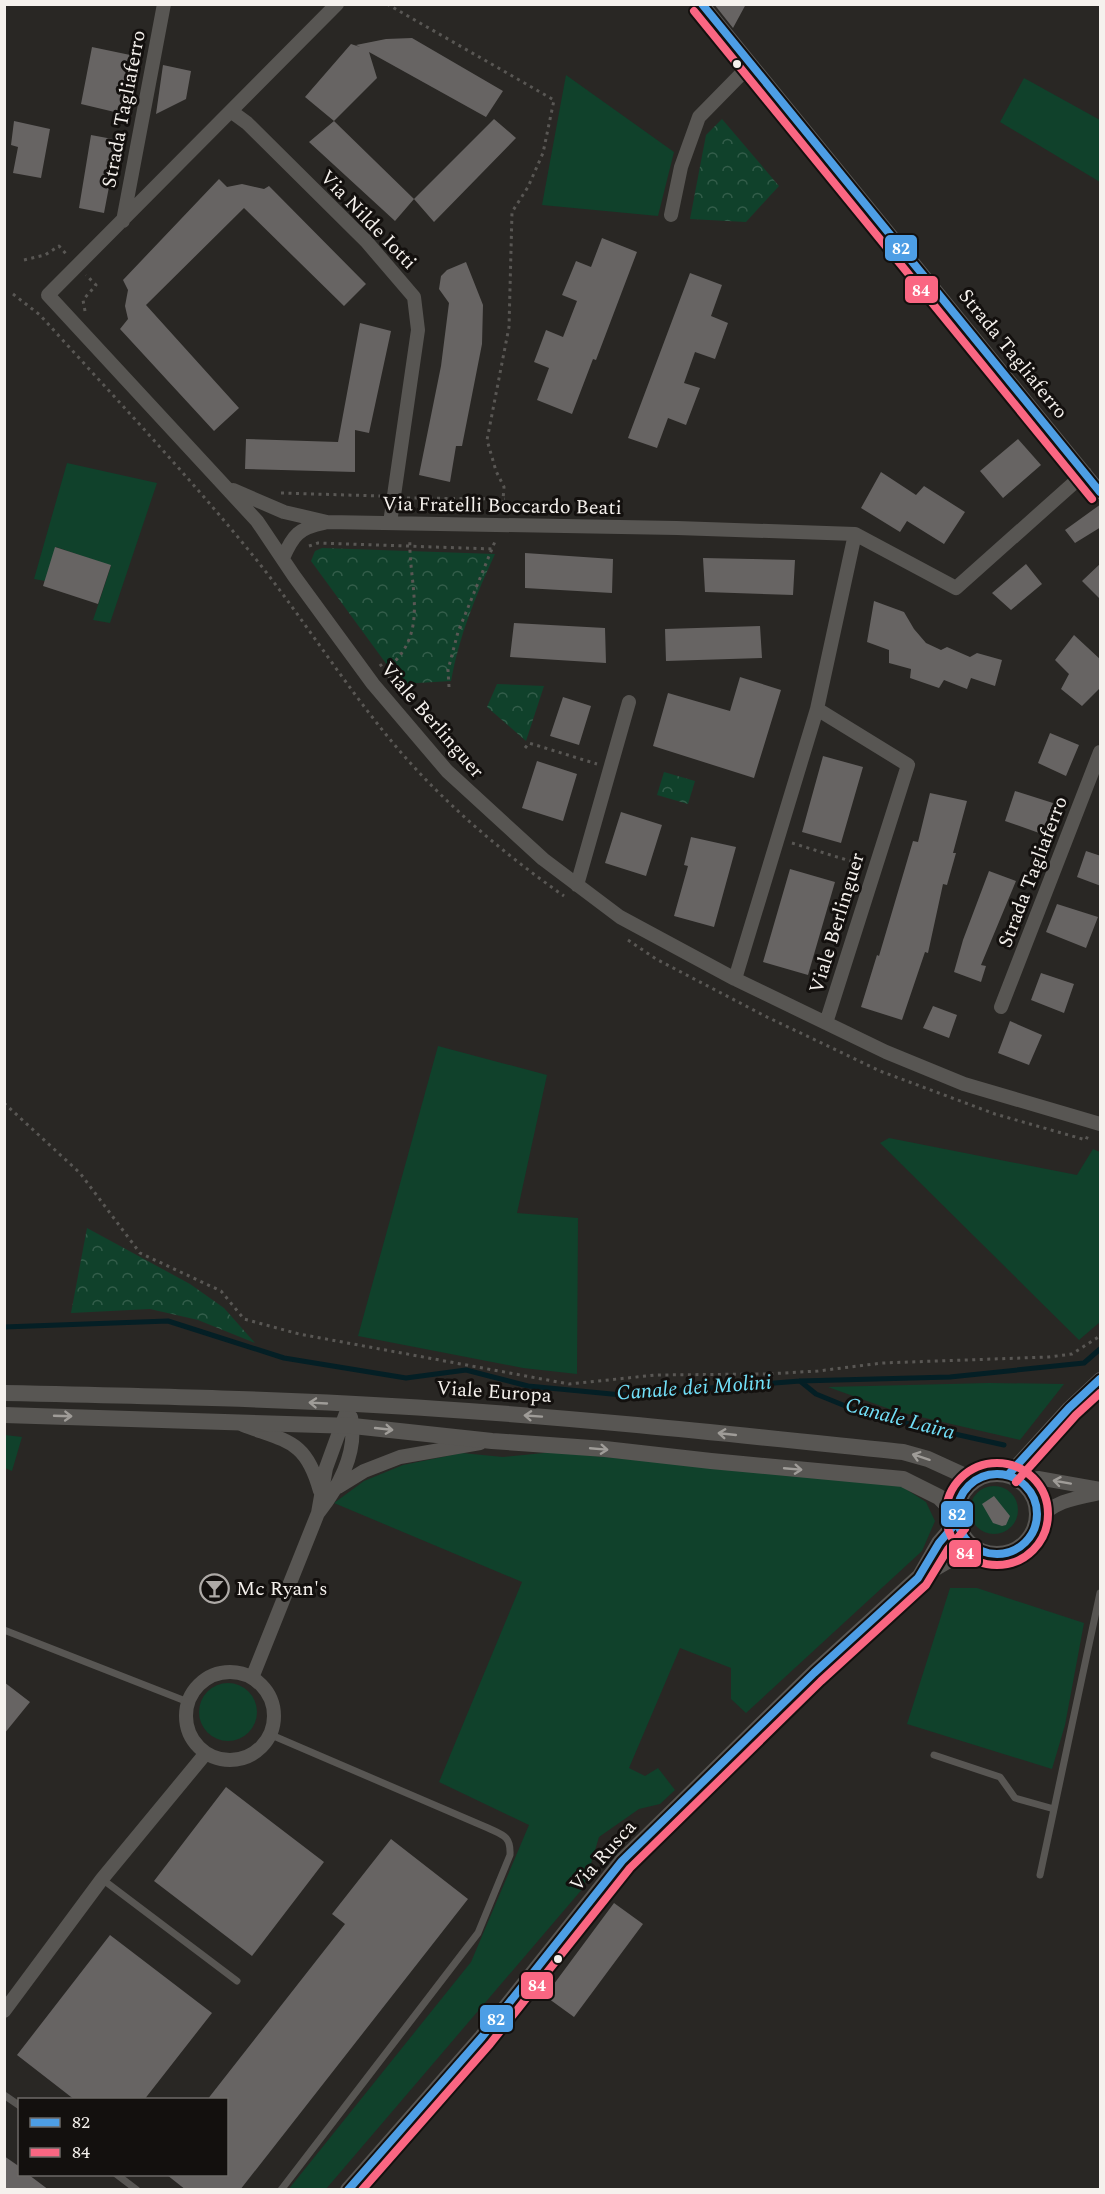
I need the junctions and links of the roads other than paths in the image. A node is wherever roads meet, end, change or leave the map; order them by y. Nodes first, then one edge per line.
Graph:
1 (164, 4) edge
2 (337, 4) edge
3 (702, 4) edge
4 (751, 64) junction
5 (232, 112) junction
6 (671, 215) dead end
7 (123, 221) junction
8 (1085, 473) junction
9 (221, 482) junction
10 (1101, 492) edge
11 (284, 512) junction
12 (327, 522) junction
13 (390, 523) junction
14 (262, 529) junction
15 (300, 532) junction
16 (855, 534) junction
17 (283, 558) junction
18 (629, 702) dead end
19 (817, 709) junction
20 (1101, 752) edge
21 (577, 885) junction
22 (735, 979) junction
23 (1001, 1007) dead end
24 (826, 1023) junction
25 (1096, 1123) edge
26 (1101, 1379) edge
27 (4, 1393) edge
28 (349, 1404) junction
29 (4, 1415) edge
30 (232, 1422) junction
31 (346, 1425) junction
32 (492, 1441) junction
33 (1008, 1475) junction
34 (974, 1480) junction
35 (1026, 1486) junction
36 (338, 1487) junction
37 (1101, 1491) edge
38 (321, 1493) junction
39 (318, 1514) junction
40 (957, 1518) junction
41 (1036, 1522) junction
42 (986, 1553) junction
43 (918, 1578) junction
44 (1101, 1593) edge
45 (4, 1630) edge
46 (252, 1678) junction
47 (188, 1702) junction
48 (270, 1734) junction
49 (206, 1753) junction
50 (934, 1755) dead end
51 (1054, 1809) junction
52 (1040, 1875) dead end
53 (102, 1879) junction
54 (237, 1981) dead end
55 (4, 2012) edge
56 (4, 2095) edge
57 (18, 2105) edge
58 (117, 2176) edge
59 (137, 2190) edge
60 (281, 2190) edge
61 (348, 2190) edge

1 - 7 street, Strada Tagliaferro
2 - 5 street
3 - 4 street, Strada Tagliaferro
4 - 6 street
4 - 8 street, Strada Tagliaferro
5 - 7 street
5 - 13 street, Via Nilde Iotti
7 - 9 street
8 - 10 street, Strada Tagliaferro
8 - 16 street
9 - 11 street, Via Fratelli Boccardo Beati
9 - 14 street
11 - 12 street, Via Fratelli Boccardo Beati
11 - 14 street
12 - 13 street, Via Fratelli Boccardo Beati
12 - 15 street, Via Fratelli Boccardo Beati
13 - 16 street, Via Fratelli Boccardo Beati
14 - 15 street, Via Fratelli Boccardo Beati
14 - 17 street, Viale Berlinguer
15 - 17 street
16 - 19 street
17 - 21 street, Viale Berlinguer
18 - 21 street
19 - 22 street
19 - 24 street, Viale Berlinguer
20 - 23 street, Strada Tagliaferro
21 - 22 street, Viale Berlinguer
22 - 24 street, Viale Berlinguer
24 - 25 street, Viale Berlinguer
26 - 33 street
28 -> 27 street, Viale Europa
28 - 31 street
34 -> 28 street, Viale Europa
29 -> 30 street
30 - 31 street
30 - 38 street
31 -> 32 street
31 - 36 street
31 - 38 street
32 - 36 street
32 -> 40 street
33 - 34 street
33 - 35 street
34 - 40 street
37 -> 35 street
35 - 41 street
36 - 39 street
37 - 41 street
38 - 39 street
39 - 46 street
40 - 42 street
40 - 43 street, Via Rusca
41 - 42 street
42 - 43 street, Via Rusca
43 - 61 street, Via Rusca
44 - 51 lane
45 - 47 lane
46 - 47 street
46 - 48 street
47 - 49 street
48 - 49 street
48 - 60 lane
49 - 53 street
50 - 51 lane
51 - 52 lane
53 - 54 lane
53 - 55 street
56 - 57 lane
58 - 59 lane

